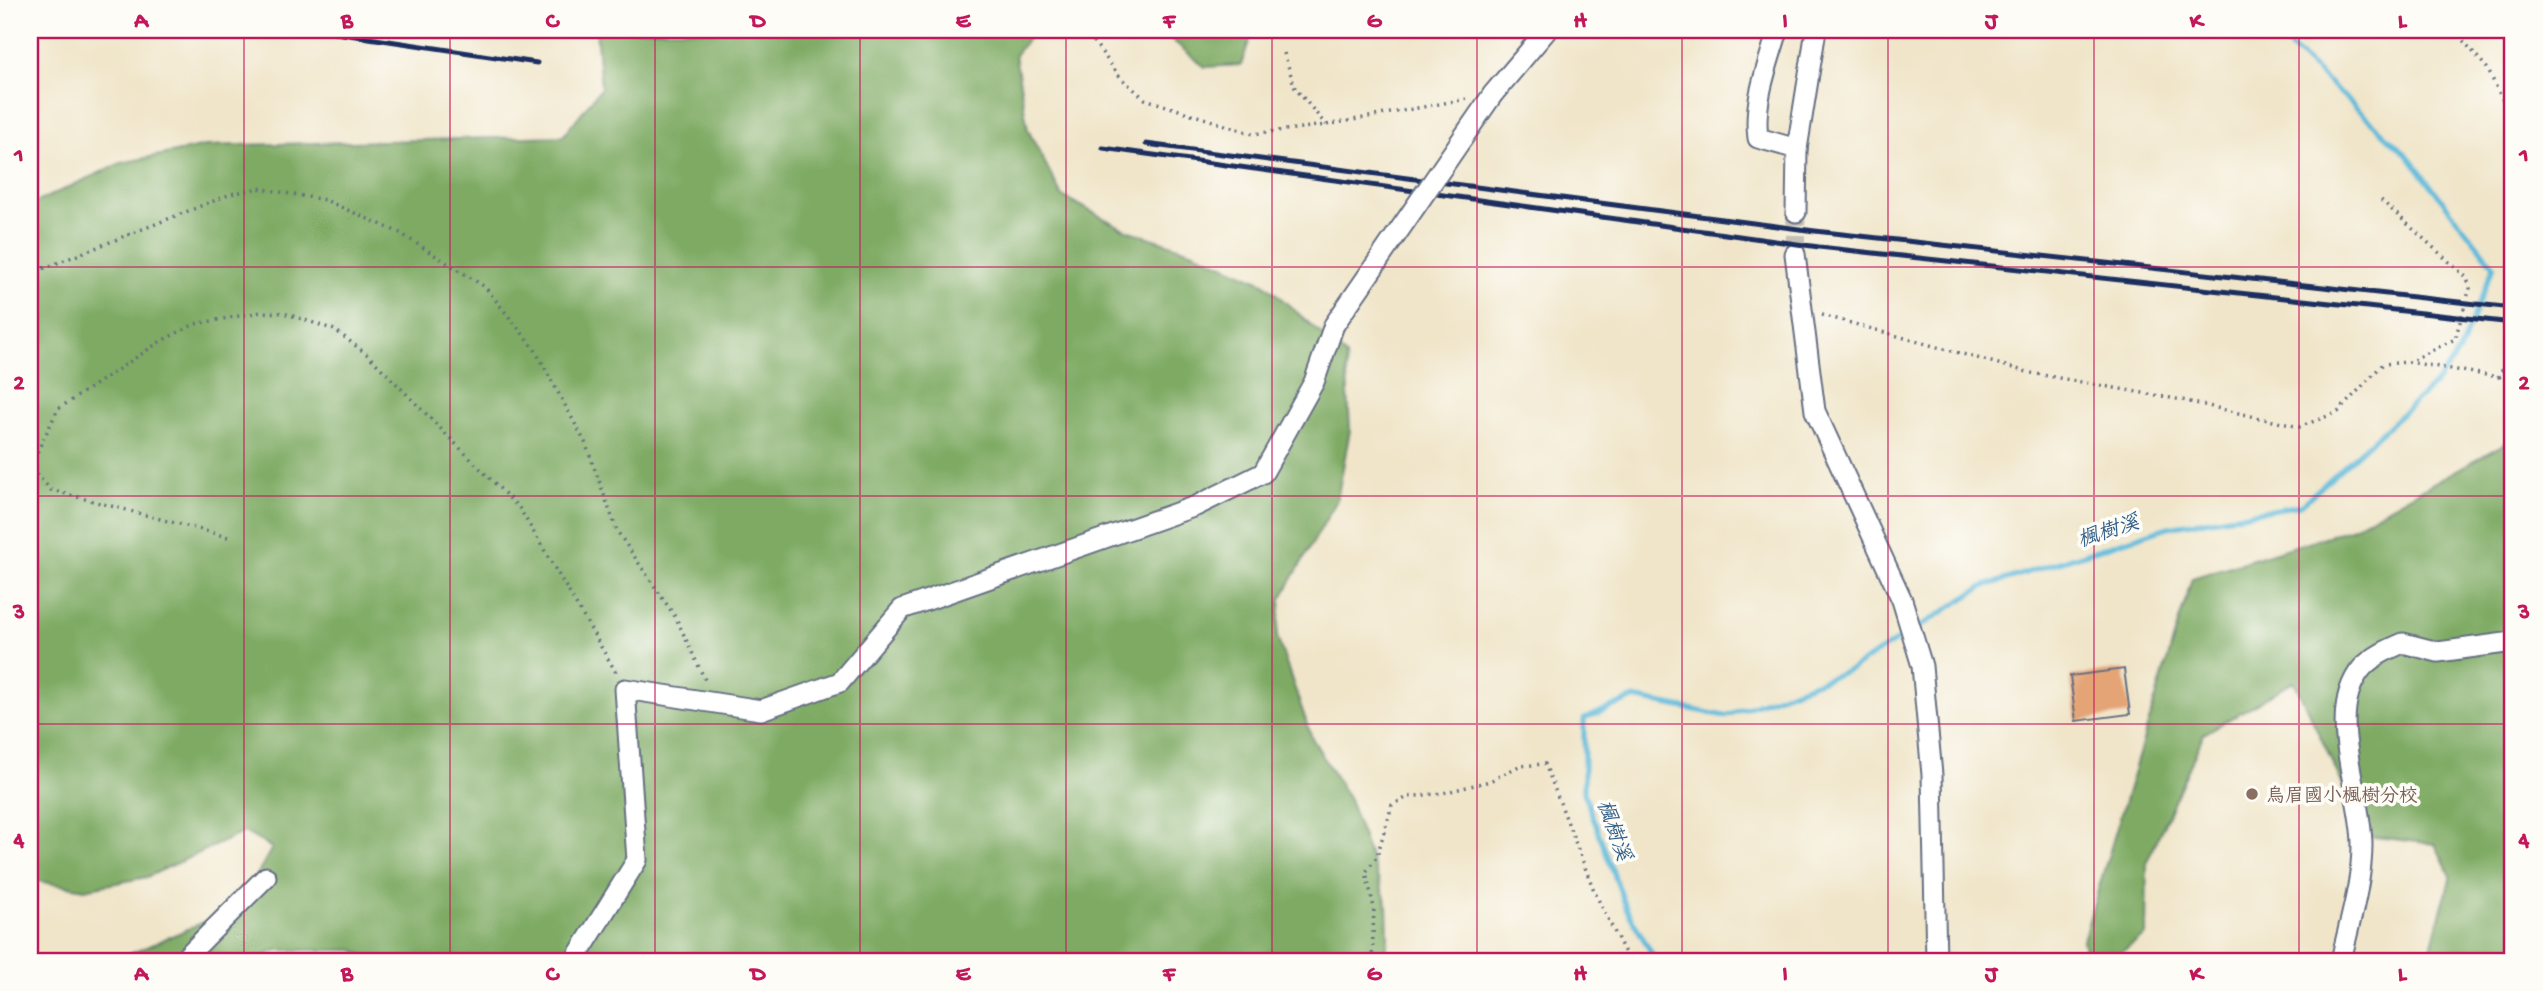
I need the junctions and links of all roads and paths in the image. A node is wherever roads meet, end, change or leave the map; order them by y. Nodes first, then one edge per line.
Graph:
1 (1085, 30) edge
2 (1547, 30) edge
3 (1778, 30) edge
4 (1816, 30) edge
5 (2454, 30) edge
6 (1284, 53) dead end
7 (1493, 94) junction
8 (2513, 121) edge
9 (1326, 125) junction
10 (1797, 149) junction
11 (2381, 200) dead end
12 (1796, 212) tunnel mouth
13 (1795, 254) tunnel mouth
14 (30, 270) edge
15 (1802, 309) junction
16 (2513, 352) edge
17 (2409, 362) junction
18 (2513, 372) edge
19 (2497, 377) junction
20 (229, 537) dead end
21 (2513, 642) edge
22 (625, 689) junction
23 (716, 703) junction
24 (266, 877) dead end
25 (187, 961) edge
26 (574, 961) edge
27 (1372, 961) edge
28 (1629, 961) edge
29 (1936, 961) edge
30 (2341, 961) edge

1 - 9 path
2 - 7 street
3 - 10 street
4 - 10 street
5 - 8 path
6 - 9 path
7 - 9 path
7 - 23 street, bridge
10 - 12 street
11 - 17 path
13 - 15 street
14 - 23 path
15 - 17 path
15 - 29 street
16 - 19 path
17 - 19 path
18 - 19 path
20 - 22 path
21 - 30 street
22 - 23 street
22 - 26 street
24 - 25 street
27 - 28 path

